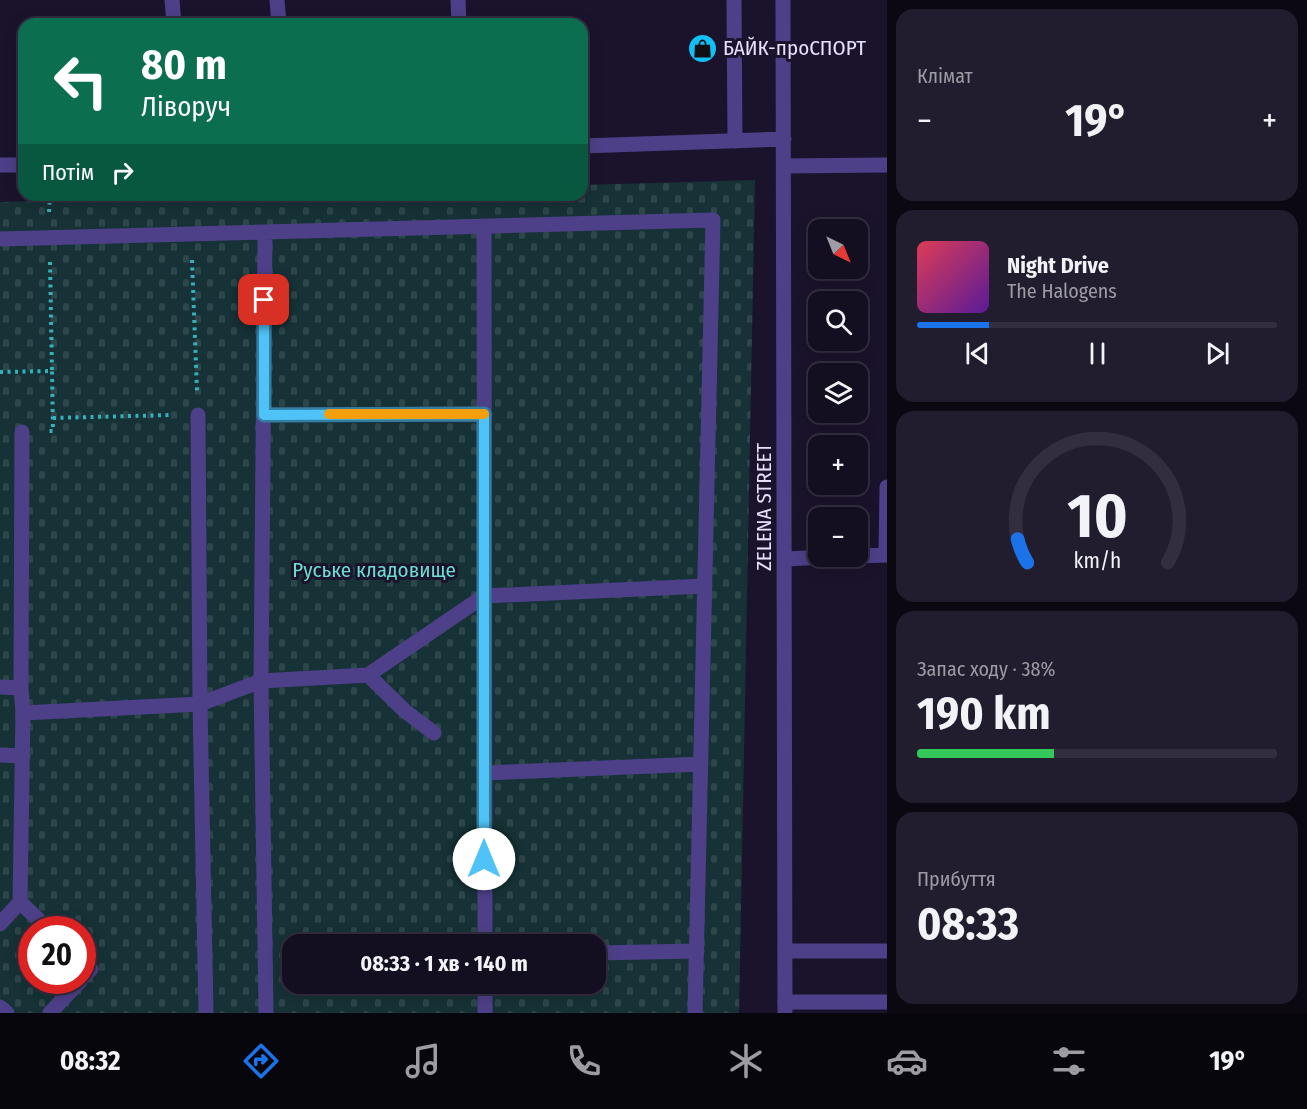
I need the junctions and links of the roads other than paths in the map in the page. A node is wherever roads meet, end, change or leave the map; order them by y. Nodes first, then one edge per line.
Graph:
1 (172, 0) edge
2 (278, 0) edge
3 (458, 0) edge
4 (734, 0) edge
5 (783, 0) edge
6 (174, 18) edge
7 (279, 18) edge
8 (459, 18) edge
9 (784, 139) junction
10 (735, 141) junction
11 (588, 146) edge
12 (0, 165) edge
13 (18, 165) edge
14 (887, 165) edge
15 (784, 166) junction
16 (484, 226) junction
17 (265, 232) junction
18 (0, 239) edge
19 (484, 414) junction
20 (198, 415) road end
21 (264, 415) junction
22 (22, 432) dead end
23 (887, 487) edge
24 (886, 555) edge
25 (868, 556) edge
26 (808, 558) edge
27 (785, 559) junction
28 (705, 586) junction
29 (484, 596) junction
30 (368, 675) junction
31 (261, 681) junction
32 (0, 687) edge
33 (21, 688) junction
34 (200, 704) junction
35 (23, 712) junction
36 (434, 733) dead end
37 (0, 755) edge
38 (22, 756) junction
39 (701, 764) junction
40 (484, 772) junction
41 (20, 902) junction
42 (34, 916) edge
43 (0, 924) edge
44 (484, 934) edge
45 (697, 951) junction
46 (785, 951) junction
47 (887, 951) edge
48 (606, 953) edge
49 (68, 994) edge
50 (484, 994) edge
51 (887, 1002) edge
52 (0, 1007) edge
53 (785, 1008) edge
54 (7, 1013) edge
55 (50, 1013) edge
56 (206, 1013) edge
57 (266, 1013) edge
58 (484, 1013) edge
59 (695, 1013) edge

1 - 6 street
2 - 7 street
3 - 8 street
4 - 10 street
5 - 9 street, ZELENA STREET
9 - 10 street
9 - 15 street, ZELENA STREET
10 - 11 street
12 - 13 street
14 - 15 street
15 - 27 street, ZELENA STREET
16 - 17 street
16 - 19 street
16 - 28 street
17 - 18 street
17 - 21 street
19 - 21 street
19 - 29 street
20 - 34 street
21 - 31 street
22 - 33 street
23 - 24 street
24 - 25 street
26 - 27 street
27 - 46 street, ZELENA STREET
28 - 29 street
28 - 39 street
29 - 30 street
29 - 40 street
30 - 31 street
30 - 36 street
31 - 34 street
31 - 57 street
32 - 33 street
33 - 35 street
34 - 35 street
34 - 56 street
35 - 38 street
37 - 38 street
38 - 41 street
39 - 40 street
39 - 45 street
40 - 44 street
41 - 42 street
41 - 43 street
45 - 48 street
45 - 59 street
46 - 47 street
46 - 53 street, ZELENA STREET
49 - 55 street
50 - 58 street
51 - 53 street
52 - 54 street

